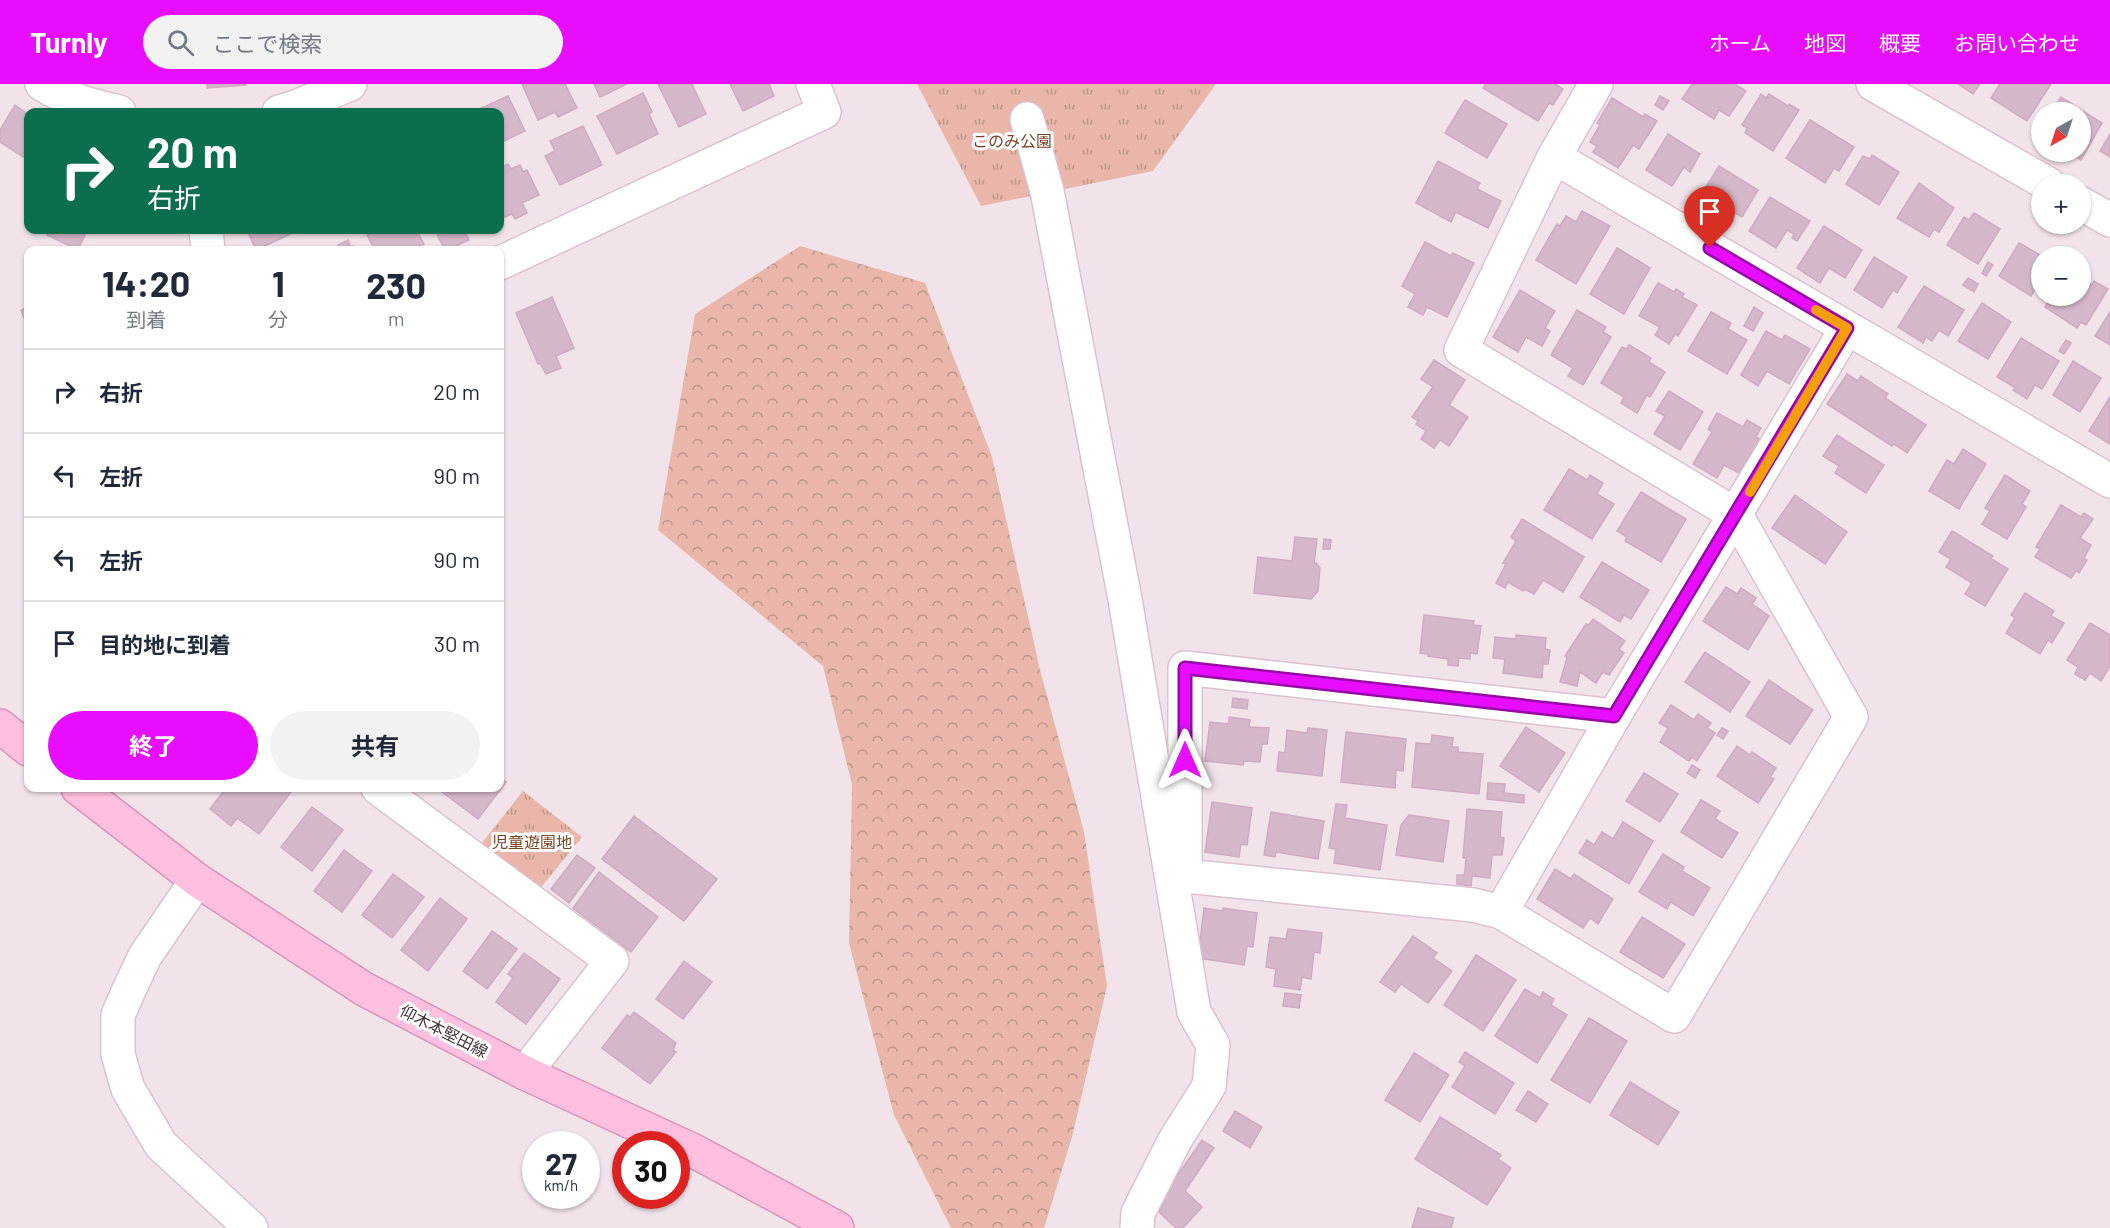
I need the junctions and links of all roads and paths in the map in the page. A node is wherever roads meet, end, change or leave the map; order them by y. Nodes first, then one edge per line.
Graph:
1 (42, 84) edge
2 (350, 84) edge
3 (813, 84) edge
4 (1596, 84) edge
5 (1873, 84) edge
6 (100, 108) edge
7 (293, 108) edge
8 (1027, 118) dead end
9 (1554, 157) junction
10 (2031, 174) edge
11 (2091, 209) edge
12 (2110, 220) edge
13 (504, 261) edge
14 (1847, 328) junction
15 (2110, 481) edge
16 (1736, 515) junction
17 (1614, 716) junction
18 (0, 726) edge
19 (24, 746) edge
20 (83, 792) edge
21 (383, 792) edge
22 (197, 880) junction
23 (1501, 912) junction
24 (525, 1073) junction
25 (251, 1228) edge
26 (837, 1228) edge
27 (1137, 1228) edge

1 - 6 street
2 - 7 street
3 - 13 street
4 - 9 street
5 - 10 street
8 - 27 street
9 - 14 street
9 - 16 street
11 - 12 street
14 - 15 street
14 - 16 street
16 - 17 street
16 - 23 street
17 - 23 street
17 - 23 street
18 - 19 main road
20 - 22 main road, 仰木本堅田線
21 - 24 street
22 - 24 main road, 仰木本堅田線
22 - 25 street
24 - 26 main road, 仰木本堅田線

